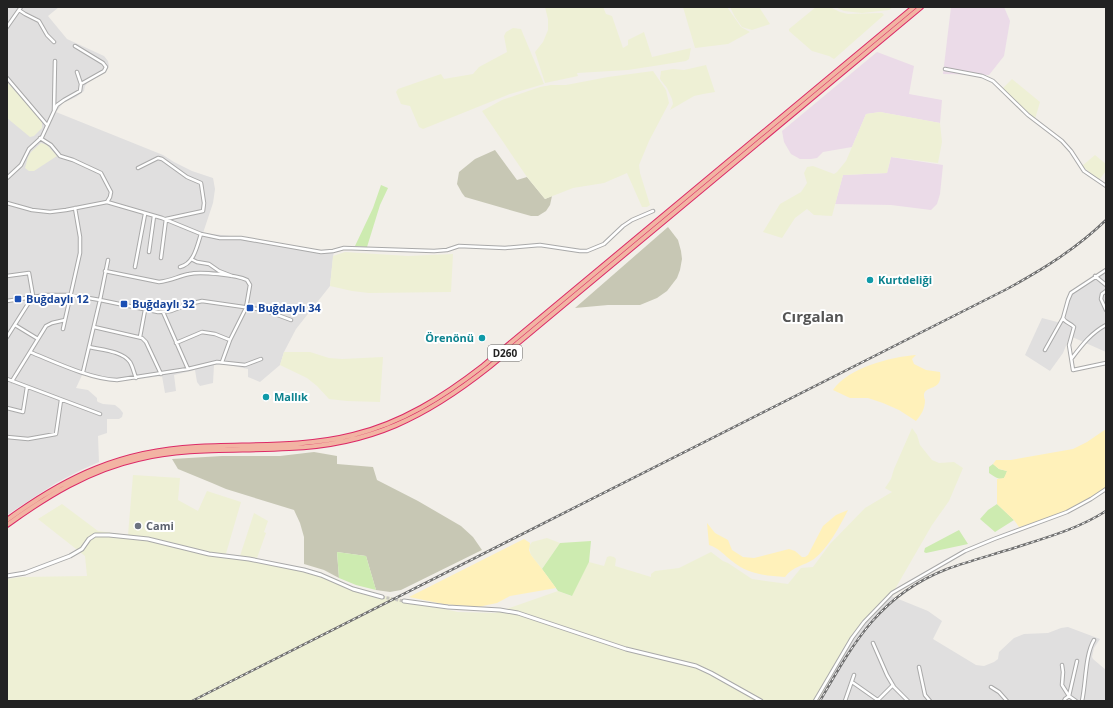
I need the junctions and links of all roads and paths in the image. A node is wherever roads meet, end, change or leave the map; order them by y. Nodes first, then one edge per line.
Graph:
1 (914, 7) edge
2 (921, 7) edge
3 (20, 8) edge
4 (7, 27) edge
5 (54, 42) dead end
6 (75, 46) dead end
7 (55, 62) dead end
8 (945, 69) dead end
9 (77, 72) dead end
10 (7, 78) edge
11 (81, 84) junction
12 (54, 110) junction
13 (47, 125) junction
14 (40, 138) junction
15 (138, 168) dead end
16 (7, 178) edge
17 (1106, 186) edge
18 (107, 202) junction
19 (7, 203) edge
20 (75, 208) junction
21 (653, 212) dead end
22 (145, 214) junction
23 (154, 216) junction
24 (166, 220) junction
25 (202, 234) junction
26 (149, 252) dead end
27 (161, 258) dead end
28 (191, 259) junction
29 (108, 260) dead end
30 (135, 267) dead end
31 (180, 267) dead end
32 (1106, 270) edge
33 (105, 271) junction
34 (7, 276) edge
35 (232, 276) junction
36 (1095, 276) junction
37 (1106, 285) edge
38 (1106, 291) edge
39 (71, 295) junction
40 (33, 296) junction
41 (100, 300) junction
42 (7, 301) edge
43 (246, 308) junction
44 (146, 310) junction
45 (1106, 310) edge
46 (163, 312) junction
47 (1063, 318) junction
48 (65, 320) junction
49 (291, 320) dead end
50 (15, 325) junction
51 (1106, 325) edge
52 (94, 327) junction
53 (63, 329) dead end
54 (140, 336) junction
55 (7, 337) edge
56 (38, 339) junction
57 (230, 340) junction
58 (176, 344) junction
59 (89, 347) junction
60 (1045, 350) dead end
61 (30, 352) junction
62 (261, 359) dead end
63 (1072, 359) junction
64 (222, 362) junction
65 (1106, 363) edge
66 (188, 370) junction
67 (83, 372) junction
68 (161, 374) junction
69 (136, 378) junction
70 (7, 379) edge
71 (12, 381) junction
72 (27, 387) junction
73 (61, 400) junction
74 (7, 408) edge
75 (100, 414) dead end
76 (7, 437) edge
77 (1106, 489) edge
78 (7, 520) edge
79 (7, 525) edge
80 (7, 576) edge
81 (382, 597) tunnel mouth
82 (404, 601) tunnel mouth
83 (1094, 640) dead end
84 (873, 643) dead end
85 (1077, 661) dead end
86 (1062, 665) dead end
87 (919, 667) dead end
88 (854, 674) dead end
89 (852, 682) junction
90 (893, 685) junction
91 (991, 687) dead end
92 (1069, 696) junction
93 (878, 700) edge
94 (761, 701) edge
95 (815, 701) edge
96 (845, 701) edge
97 (908, 701) edge
98 (930, 701) edge
99 (1007, 701) edge
100 (1064, 701) edge
101 (1076, 701) edge
102 (1082, 701) edge

1 - 78 highway, D260
2 - 79 highway, D260
3 - 4 street
3 - 5 street
6 - 11 street
7 - 12 street
8 - 17 street
9 - 11 street
10 - 13 street
11 - 12 street
12 - 13 street
13 - 14 street
14 - 16 street
14 - 18 street
15 - 24 street
18 - 20 street
18 - 22 street
19 - 20 street
20 - 39 street
21 - 25 street
22 - 23 street
22 - 30 street
23 - 24 street
23 - 26 street
24 - 25 street
24 - 27 street
25 - 28 street
28 - 31 street
28 - 35 street
29 - 33 street
32 - 36 street
33 - 35 street
33 - 41 street
34 - 40 street
35 - 43 street
36 - 37 street
36 - 47 street
38 - 45 street
39 - 40 street
39 - 41 street
39 - 48 street
40 - 42 street
40 - 50 street
41 - 44 street
41 - 52 street
43 - 46 street
43 - 49 street
43 - 57 street
44 - 46 street
44 - 54 street
46 - 58 street
47 - 60 street
47 - 63 street
48 - 53 street
48 - 56 street
50 - 55 street
50 - 56 street
51 - 63 street
52 - 54 street
52 - 59 street
54 - 68 street
56 - 61 street
57 - 58 street
57 - 64 street
58 - 66 street
59 - 67 street
59 - 69 street
61 - 67 street
61 - 71 street
62 - 64 street
63 - 65 street
64 - 66 street
66 - 68 street
67 - 69 street
68 - 69 street
70 - 71 street
71 - 72 street
72 - 73 street
72 - 74 street
73 - 75 street
73 - 76 street
77 - 95 street
80 - 81 street
82 - 94 street
83 - 102 street
84 - 90 street
85 - 92 street
86 - 92 street
87 - 98 street
88 - 89 street
89 - 93 street
89 - 96 street
90 - 93 street
90 - 97 street
91 - 99 street
92 - 100 street
92 - 101 street

